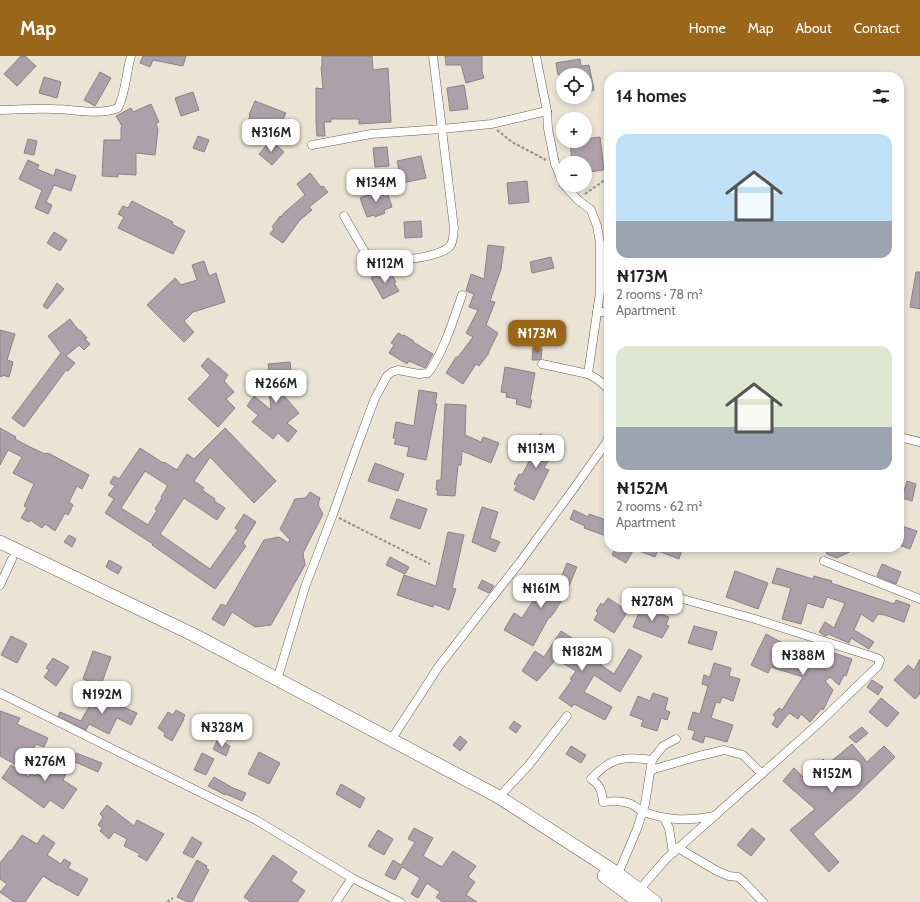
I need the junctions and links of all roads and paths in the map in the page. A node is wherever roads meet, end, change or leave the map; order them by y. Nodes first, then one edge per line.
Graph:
1 (131, 56) edge
2 (433, 56) edge
3 (536, 56) edge
4 (0, 110) edge
5 (547, 111) junction
6 (491, 124) junction
7 (442, 129) junction
8 (312, 145) dead end
9 (555, 164) joint
10 (604, 181) edge
11 (570, 192) edge
12 (578, 200) junction
13 (344, 216) dead end
14 (462, 295) dead end
15 (597, 312) junction
16 (604, 312) edge
17 (542, 364) dead end
18 (588, 374) junction
19 (604, 384) edge
20 (904, 438) edge
21 (920, 442) edge
22 (604, 443) edge
23 (333, 514) junction
24 (0, 542) edge
25 (0, 552) edge
26 (12, 559) junction
27 (824, 561) dead end
28 (430, 564) dead end
29 (0, 585) edge
30 (661, 592) dead end
31 (920, 599) edge
32 (277, 680) junction
33 (0, 694) edge
34 (568, 716) dead end
35 (676, 739) dead end
36 (391, 740) junction
37 (652, 760) junction
38 (651, 770) junction
39 (762, 774) junction
40 (499, 797) junction
41 (643, 811) junction
42 (716, 816) junction
43 (664, 818) junction
44 (676, 851) junction
45 (618, 874) junction
46 (352, 878) junction
47 (639, 896) edge
48 (173, 898) dead end
49 (167, 902) edge
50 (336, 902) edge
51 (400, 902) edge
52 (655, 902) edge
53 (763, 902) edge

1 - 4 street
2 - 7 street
3 - 5 street
5 - 6 street
5 - 9 street
6 - 7 street
6 - 9 path
7 - 8 street
7 - 13 street
10 - 12 path
11 - 12 street
12 - 15 street
14 - 23 street
15 - 16 street
15 - 18 street
17 - 18 street
18 - 19 street
20 - 21 street
22 - 36 street
23 - 28 path
23 - 32 street
24 - 32 main road
25 - 26 main road
26 - 29 street
26 - 47 main road
27 - 31 street
30 - 39 street
32 - 36 main road
33 - 46 street
34 - 40 street
35 - 37 street
36 - 40 main road
37 - 38 street
37 - 41 street
38 - 39 street
38 - 41 street
39 - 42 street
40 - 45 main road
41 - 43 street
41 - 45 street
42 - 43 street
42 - 44 street
43 - 44 street
44 - 47 street
44 - 53 street
45 - 47 main road
46 - 50 street
46 - 51 street
47 - 52 main road
48 - 49 path

